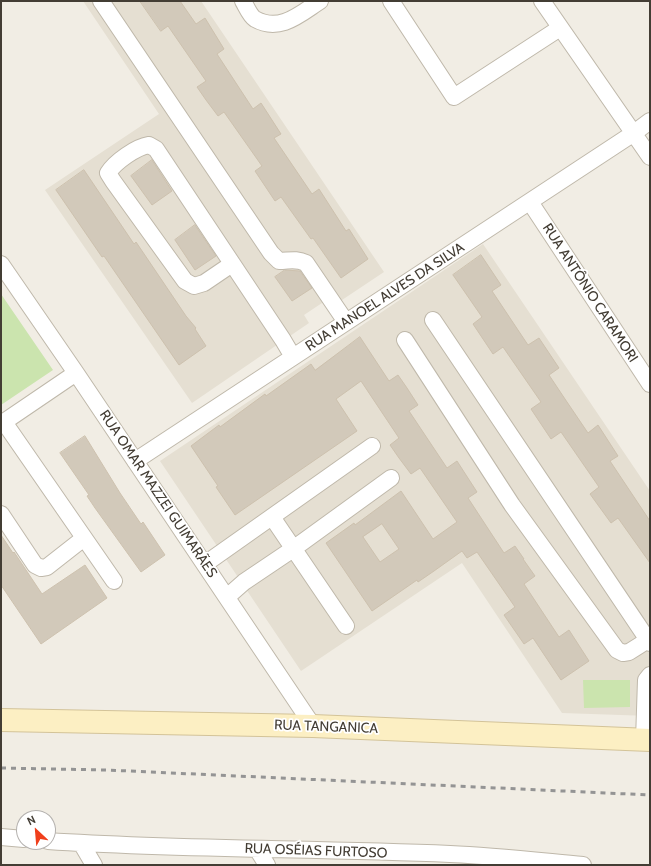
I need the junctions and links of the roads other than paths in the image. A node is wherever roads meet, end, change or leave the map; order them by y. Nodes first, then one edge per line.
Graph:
1 (101, 1) edge
2 (243, 1) edge
3 (320, 1) edge
4 (391, 1) edge
5 (542, 1) edge
6 (560, 28) junction
7 (650, 121) edge
8 (634, 133) junction
9 (650, 157) edge
10 (530, 202) junction
11 (1, 264) edge
12 (232, 264) junction
13 (433, 320) dead end
14 (346, 322) junction
15 (405, 340) dead end
16 (293, 358) junction
17 (76, 373) junction
18 (650, 384) edge
19 (2, 423) edge
20 (372, 446) dead end
21 (135, 461) junction
22 (391, 478) dead end
23 (1, 514) edge
24 (272, 517) junction
25 (84, 538) junction
26 (293, 549) junction
27 (205, 564) junction
28 (114, 581) dead end
29 (227, 597) junction
30 (346, 626) dead end
31 (649, 641) edge
32 (650, 675) edge
33 (1, 720) edge
34 (313, 726) junction
35 (647, 740) edge
36 (1, 837) edge
37 (16, 838) edge
38 (56, 841) edge
39 (81, 843) junction
40 (257, 849) junction
41 (455, 860) edge
42 (94, 865) edge
43 (267, 865) edge
44 (583, 865) edge

1 - 14 street
2 - 3 street
4 - 6 street
5 - 6 street
6 - 8 street
7 - 8 street, RUA MANOEL ALVES DA SILVA
8 - 9 street
8 - 10 street, RUA MANOEL ALVES DA SILVA
10 - 14 street, RUA MANOEL ALVES DA SILVA
10 - 18 street, RUA ANTÔNIO CARAMORI
11 - 17 street, RUA OMAR MAZZEI GUIMARÃES
12 - 12 street
12 - 16 street
13 - 31 street
14 - 16 street, RUA MANOEL ALVES DA SILVA
15 - 31 street
16 - 21 street, RUA MANOEL ALVES DA SILVA
17 - 19 street
17 - 21 street, RUA OMAR MAZZEI GUIMARÃES
19 - 25 street
20 - 24 street
21 - 27 street, RUA OMAR MAZZEI GUIMARÃES
22 - 26 street
23 - 25 street
24 - 26 street
24 - 27 street
25 - 28 street
26 - 29 street
26 - 30 street
27 - 29 street, RUA OMAR MAZZEI GUIMARÃES
29 - 34 street, RUA OMAR MAZZEI GUIMARÃES
32 - 35 street
33 - 34 street, RUA TANGANICA
34 - 35 street, RUA TANGANICA
36 - 37 street
38 - 39 street, RUA OSÉIAS FURTOSO
39 - 40 street, RUA OSÉIAS FURTOSO
39 - 42 street
40 - 41 street, RUA OSÉIAS FURTOSO
40 - 43 street
41 - 44 street, RUA OSÉIAS FURTOSO

